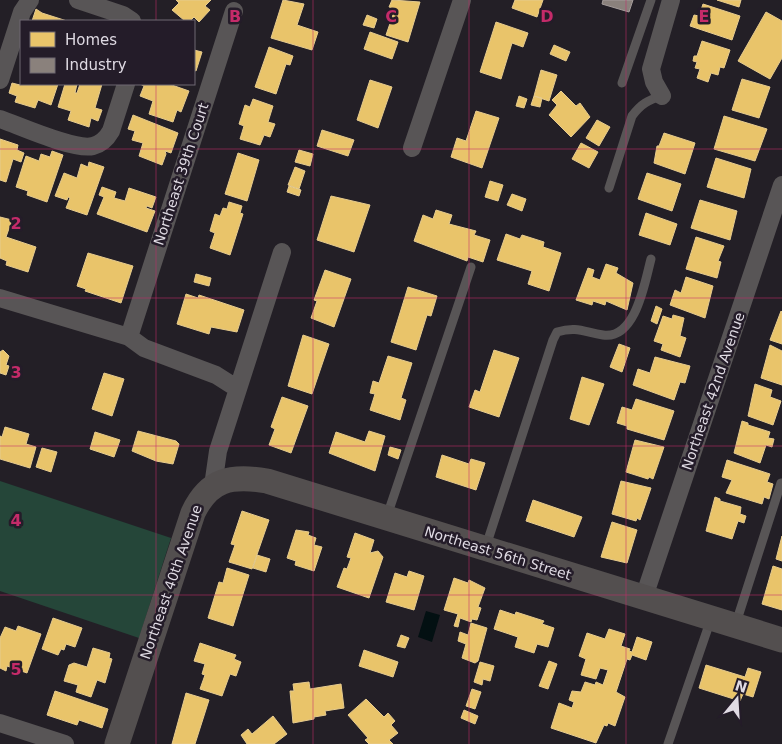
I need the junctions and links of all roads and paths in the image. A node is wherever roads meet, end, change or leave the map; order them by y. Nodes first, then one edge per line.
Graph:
1 (30, 0) edge
2 (78, 0) edge
3 (462, 0) edge
4 (651, 0) edge
5 (671, 0) edge
6 (234, 11) dead end
7 (130, 20) edge
8 (0, 80) edge
9 (622, 83) dead end
10 (126, 85) edge
11 (662, 96) joint
12 (0, 119) edge
13 (412, 148) dead end
14 (782, 185) edge
15 (609, 188) dead end
16 (282, 252) dead end
17 (651, 259) dead end
18 (471, 267) dead end
19 (0, 298) edge
20 (129, 337) junction
21 (238, 389) junction
22 (781, 483) edge
23 (213, 486) junction
24 (386, 519) junction
25 (485, 549) junction
26 (644, 597) junction
27 (711, 619) junction
28 (735, 626) junction
29 (782, 640) edge
30 (0, 723) edge
31 (65, 744) edge
32 (117, 744) edge
33 (668, 744) edge

1 - 8 street
2 - 7 street
3 - 13 street
4 - 9 lane
5 - 11 street
6 - 20 street, Northeast 39th Court
10 - 12 street
11 - 15 lane
14 - 26 street, Northeast 42nd Avenue
16 - 21 street
17 - 25 lane
18 - 24 lane
19 - 20 street
20 - 21 street
21 - 23 street
22 - 28 lane
23 - 24 street, Northeast 56th Street
23 - 32 street, Northeast 40th Avenue
24 - 25 street, Northeast 56th Street
25 - 26 street, Northeast 56th Street
26 - 27 street, Northeast 56th Street
27 - 28 street, Northeast 56th Street
27 - 33 lane
28 - 29 street, Northeast 56th Street
30 - 31 street

